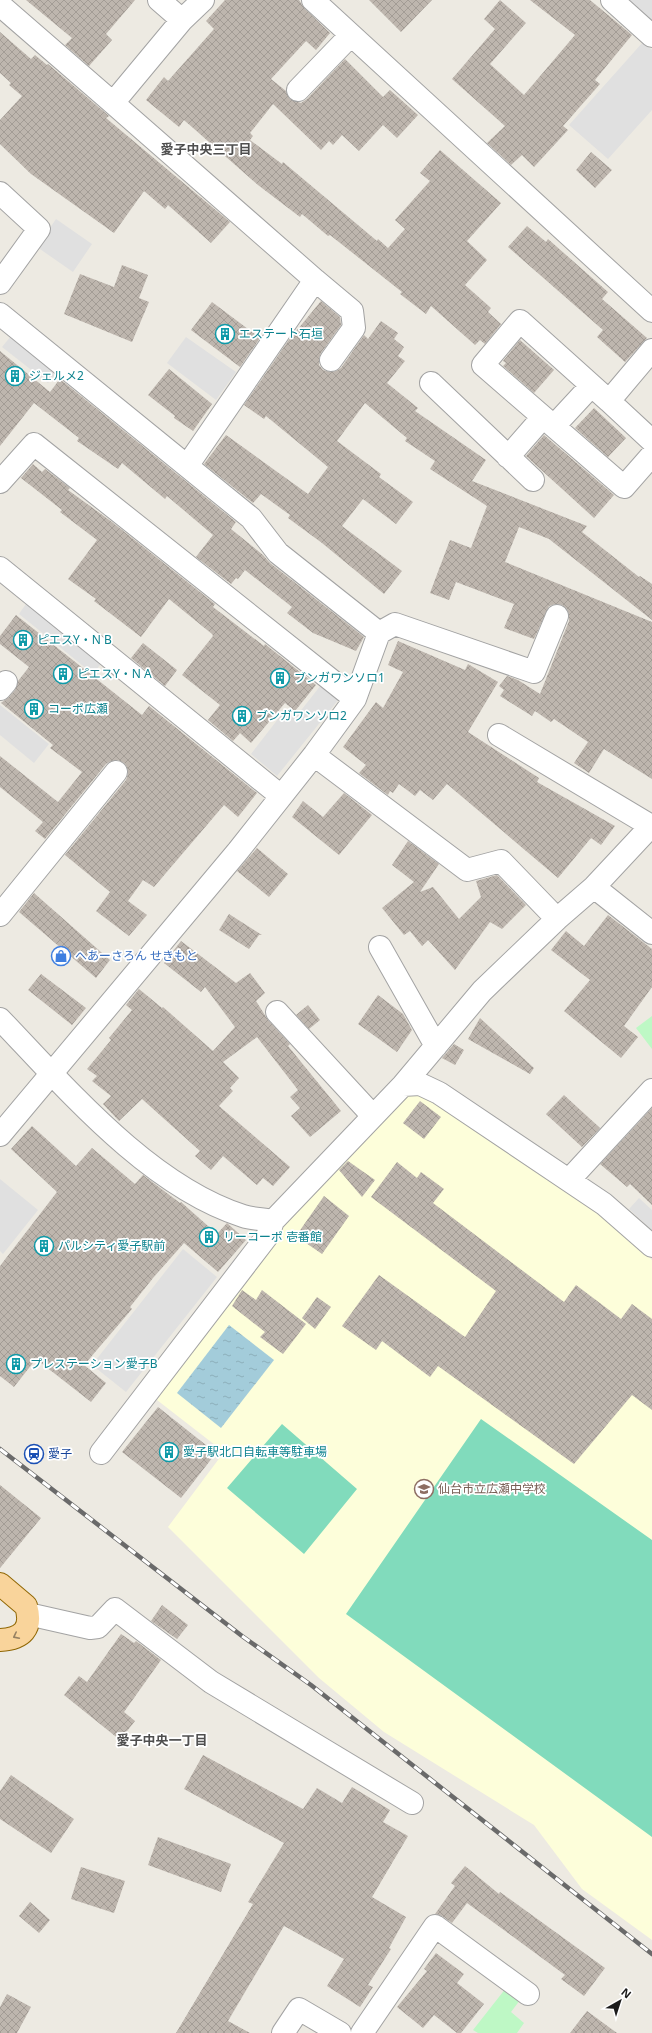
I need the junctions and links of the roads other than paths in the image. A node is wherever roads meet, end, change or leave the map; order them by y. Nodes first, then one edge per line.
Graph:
1 (159, 0) edge
2 (203, 0) edge
3 (313, 0) edge
4 (612, 0) edge
5 (0, 6) edge
6 (182, 20) junction
7 (351, 36) junction
8 (652, 36) edge
9 (298, 90) dead end
10 (113, 103) junction
11 (0, 193) edge
12 (315, 280) junction
13 (0, 283) edge
14 (652, 310) edge
15 (0, 314) edge
16 (652, 350) edge
17 (331, 360) dead end
18 (431, 384) dead end
19 (591, 386) junction
20 (609, 401) junction
21 (548, 421) junction
22 (652, 441) edge
23 (652, 455) edge
24 (508, 457) junction
25 (187, 466) junction
26 (533, 480) dead end
27 (0, 482) edge
28 (0, 568) edge
29 (557, 616) dead end
30 (379, 633) junction
31 (355, 699) junction
32 (499, 735) dead end
33 (314, 755) junction
34 (116, 772) dead end
35 (281, 796) junction
36 (652, 826) edge
37 (594, 888) junction
38 (0, 915) edge
39 (557, 919) junction
40 (652, 933) edge
41 (380, 946) dead end
42 (277, 1012) dead end
43 (0, 1019) edge
44 (436, 1046) junction
45 (52, 1073) junction
46 (402, 1085) junction
47 (652, 1090) edge
48 (373, 1116) junction
49 (0, 1135) edge
50 (569, 1180) junction
51 (273, 1221) junction
52 (652, 1246) edge
53 (101, 1453) dead end
54 (0, 1584) edge
55 (28, 1614) junction
56 (0, 1640) edge
57 (412, 1803) dead end
58 (528, 1994) dead end
59 (283, 2033) edge
60 (340, 2033) edge
61 (362, 2033) edge

1 - 6 street
2 - 6 street
3 - 7 street
4 - 8 street
5 - 10 street
6 - 10 street
7 - 9 street
7 - 14 street
10 - 12 street
11 - 13 street
12 - 17 street
12 - 25 street
15 - 25 street
16 - 20 street
18 - 24 street
19 - 20 street
19 - 21 street
19 - 21 street
20 - 22 street
21 - 23 street
21 - 24 street
24 - 26 street
25 - 30 street
27 - 31 street
28 - 35 street
29 - 30 street
30 - 31 street
31 - 33 street
32 - 36 street
33 - 35 street
33 - 39 street
34 - 38 street
35 - 45 street
36 - 37 street
37 - 39 street
37 - 40 street
39 - 44 street
41 - 44 street
42 - 48 street
43 - 45 street
44 - 46 street
45 - 49 street
45 - 51 street
46 - 48 street
46 - 50 street
47 - 50 street
48 - 51 street
50 - 52 street
51 - 53 street
54 - 55 main road
55 -> 56 main road
55 - 57 street
58 - 61 street
59 - 60 street

